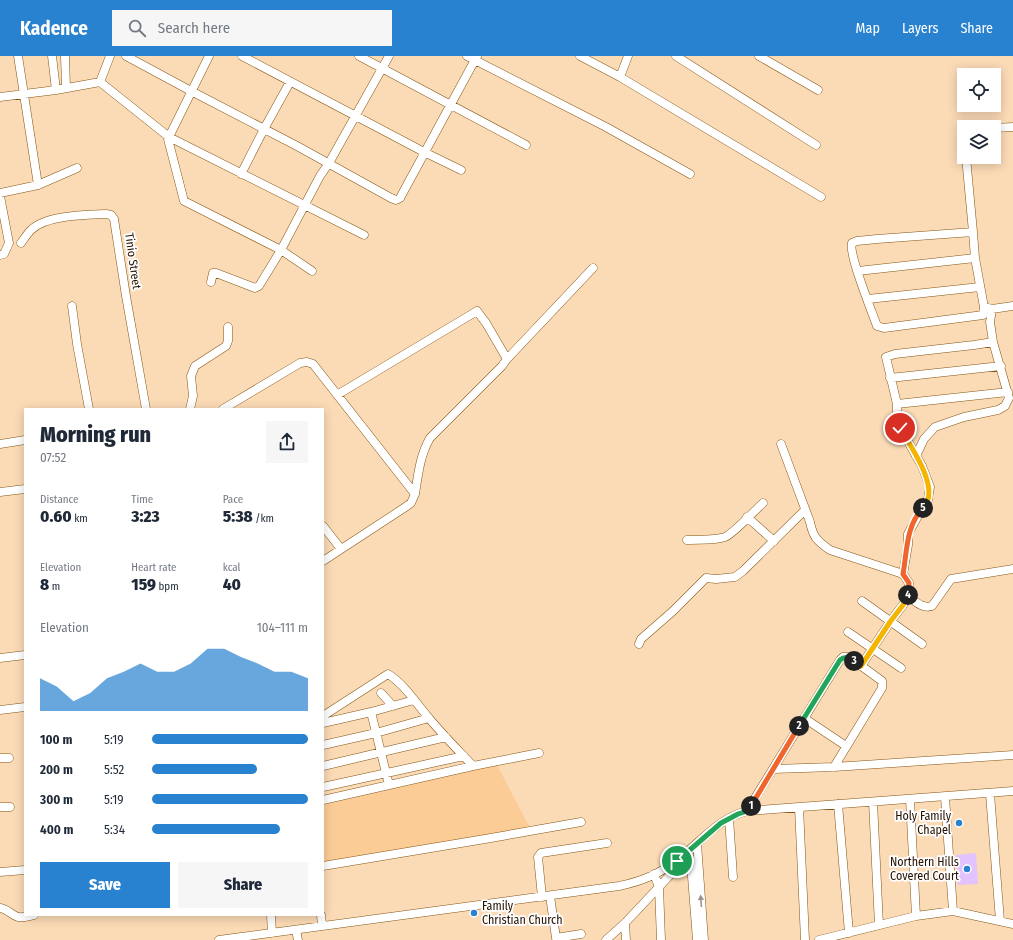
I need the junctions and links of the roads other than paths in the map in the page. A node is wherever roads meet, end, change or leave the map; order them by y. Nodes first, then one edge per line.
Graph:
1 (18, 56) edge
2 (52, 56) edge
3 (65, 56) edge
4 (110, 56) edge
5 (126, 56) edge
6 (209, 56) edge
7 (242, 56) edge
8 (359, 56) edge
9 (389, 56) edge
10 (467, 56) edge
11 (580, 56) edge
12 (628, 56) edge
13 (676, 56) edge
14 (759, 56) edge
15 (476, 58) edge
16 (382, 68) junction
17 (620, 77) junction
18 (100, 82) junction
19 (290, 82) junction
20 (66, 88) junction
21 (56, 90) junction
22 (818, 90) dead end
23 (191, 91) junction
24 (24, 94) junction
25 (0, 97) edge
26 (450, 105) junction
27 (355, 116) junction
28 (1013, 127) edge
29 (1001, 128) edge
30 (264, 129) junction
31 (169, 137) junction
32 (526, 145) dead end
33 (816, 145) dead end
34 (424, 152) junction
35 (329, 163) junction
36 (967, 164) edge
37 (77, 168) dead end
38 (461, 170) dead end
39 (241, 174) junction
40 (690, 174) dead end
41 (38, 185) junction
42 (0, 193) edge
43 (0, 196) edge
44 (821, 197) dead end
45 (305, 206) junction
46 (972, 232) junction
47 (364, 235) dead end
48 (21, 243) dead end
49 (281, 250) junction
50 (2, 255) edge
51 (975, 258) junction
52 (593, 268) dead end
53 (312, 271) dead end
54 (858, 271) junction
55 (211, 282) dead end
56 (980, 287) junction
57 (868, 300) junction
58 (72, 306) dead end
59 (1013, 306) edge
60 (988, 308) junction
61 (228, 327) dead end
62 (993, 342) junction
63 (506, 359) junction
64 (1001, 366) junction
65 (890, 378) junction
66 (1008, 392) junction
67 (337, 395) junction
68 (897, 404) junction
69 (89, 408) edge
70 (146, 408) edge
71 (190, 408) edge
72 (225, 408) edge
73 (24, 440) edge
74 (0, 444) edge
75 (781, 444) dead end
76 (916, 456) junction
77 (24, 489) edge
78 (0, 492) edge
79 (415, 494) junction
80 (763, 503) dead end
81 (805, 510) junction
82 (747, 517) junction
83 (324, 527) edge
84 (687, 540) dead end
85 (774, 542) junction
86 (341, 549) junction
87 (324, 560) edge
88 (1013, 569) edge
89 (903, 574) junction
90 (908, 596) junction
91 (862, 601) dead end
92 (890, 622) junction
93 (848, 632) dead end
94 (639, 644) dead end
95 (922, 644) dead end
96 (873, 650) junction
97 (24, 656) edge
98 (0, 658) edge
99 (861, 666) junction
100 (901, 668) dead end
101 (381, 693) dead end
102 (414, 700) junction
103 (393, 706) junction
104 (24, 707) edge
105 (0, 710) edge
106 (371, 712) junction
107 (324, 715) edge
108 (429, 718) junction
109 (804, 718) junction
110 (324, 723) edge
111 (376, 733) junction
112 (446, 737) junction
113 (324, 745) edge
114 (846, 746) junction
115 (381, 752) junction
116 (539, 754) dead end
117 (1013, 755) edge
118 (464, 756) junction
119 (0, 758) edge
120 (9, 758) dead end
121 (324, 766) edge
122 (473, 766) junction
123 (834, 766) junction
124 (773, 769) junction
125 (386, 773) junction
126 (389, 785) junction
127 (324, 787) edge
128 (1013, 791) edge
129 (990, 794) junction
130 (945, 797) junction
131 (910, 799) junction
132 (324, 800) edge
133 (873, 802) junction
134 (838, 804) junction
135 (0, 807) edge
136 (10, 807) dead end
137 (799, 807) junction
138 (747, 811) junction
139 (729, 818) junction
140 (581, 822) dead end
141 (607, 843) dead end
142 (697, 844) junction
143 (688, 850) junction
144 (677, 861) junction
145 (324, 866) edge
146 (24, 870) edge
147 (0, 872) edge
148 (654, 874) junction
149 (733, 877) dead end
150 (659, 887) junction
151 (546, 896) junction
152 (0, 908) edge
153 (952, 911) junction
154 (28, 916) edge
155 (271, 916) edge
156 (321, 916) edge
157 (916, 916) junction
158 (1000, 921) junction
159 (625, 923) junction
160 (1013, 924) edge
161 (879, 925) junction
162 (322, 926) junction
163 (296, 930) junction
164 (849, 933) junction
165 (581, 934) dead end
166 (275, 935) edge
167 (219, 940) edge
168 (298, 940) edge
169 (606, 940) edge
170 (626, 940) edge
171 (661, 940) edge
172 (697, 940) edge
173 (704, 940) edge
174 (805, 940) edge
175 (818, 940) edge

1 - 24 street
2 - 21 street
3 - 20 street
4 - 18 street
5 - 23 street
6 - 23 street
7 - 19 street
8 - 16 street
9 - 16 street
10 - 15 street
11 - 17 street
12 - 17 street
13 - 33 street
14 - 22 street
15 - 26 street
15 - 40 street
16 - 26 street
16 - 27 street
17 - 44 street
18 - 20 street
18 - 31 street
19 - 27 street
19 - 30 street
20 - 21 street
21 - 24 street
23 - 30 street
23 - 31 street
24 - 25 street
24 - 41 street
26 - 32 street
26 - 34 street
27 - 34 street
27 - 35 street
28 - 29 street
30 - 35 street
30 - 39 street
31 - 39 street
31 - 49 street
34 - 35 street
34 - 38 street
35 - 45 street
36 - 46 street
37 - 41 street
39 - 45 street
41 - 42 street
43 - 50 street
45 - 47 street
45 - 49 street
46 - 51 street
46 - 54 street
48 - 70 street, Tinio Street
49 - 53 street
49 - 55 street
51 - 54 street
51 - 56 street
52 - 63 street
54 - 57 street
56 - 57 street
56 - 60 street
57 - 60 street
58 - 69 street
59 - 60 street
60 - 62 street
61 - 71 street
62 - 64 street
62 - 65 street
63 - 67 street
63 - 79 street
64 - 65 street
64 - 66 street
65 - 68 street
66 - 68 street
66 - 76 street
67 - 72 street
67 - 79 street
68 - 76 street
73 - 74 street
75 - 81 street
76 - 89 street
77 - 78 street
79 - 86 street
80 - 82 street
81 - 85 street
81 - 89 street
82 - 84 street
82 - 85 street
83 - 86 street
85 - 94 street
86 - 87 street
88 - 90 street
89 - 90 street
90 - 92 street
91 - 92 street
92 - 95 street
92 - 96 street
93 - 96 street
96 - 99 street
96 - 100 street
97 - 98 street
99 - 109 street
99 - 114 street
101 - 103 street
102 - 103 street
102 - 107 street
102 - 108 street
103 - 106 street
104 - 105 street
106 - 110 street
106 - 111 street
108 - 111 street
108 - 112 street
109 - 114 street
109 - 124 street
111 - 113 street
111 - 115 street
112 - 115 street
112 - 118 street
114 - 123 street
115 - 121 street
115 - 125 street
116 - 122 street
117 - 123 street
118 - 122 street
118 - 125 street
119 - 120 street
122 - 126 street
123 - 124 street
124 - 138 street
125 - 126 street
125 - 127 street
126 - 132 street
128 - 129 street
129 - 130 street
129 - 158 street
130 - 131 street
130 - 153 street
131 - 133 street
131 - 157 street
133 - 134 street
133 - 161 street
134 - 137 street
134 - 164 street
135 - 136 street
137 - 138 street
137 - 174 street
138 - 139 street
139 - 142 street
139 - 149 street
140 - 145 street
141 - 151 street
142 - 143 street
173 -> 142 street
143 - 144 street
143 - 172 street
144 - 148 street
144 - 150 street
146 - 147 street
148 - 150 street
148 - 151 street
150 - 159 street
150 - 171 street
151 - 162 street
151 - 165 street
152 - 154 street
153 - 157 street
153 - 158 street
155 - 166 street
156 - 162 street
157 - 161 street
158 - 160 street
159 - 169 street
159 - 170 street
161 - 164 street
162 - 163 street
163 - 166 street
163 - 168 street
164 - 175 street
166 - 167 street

